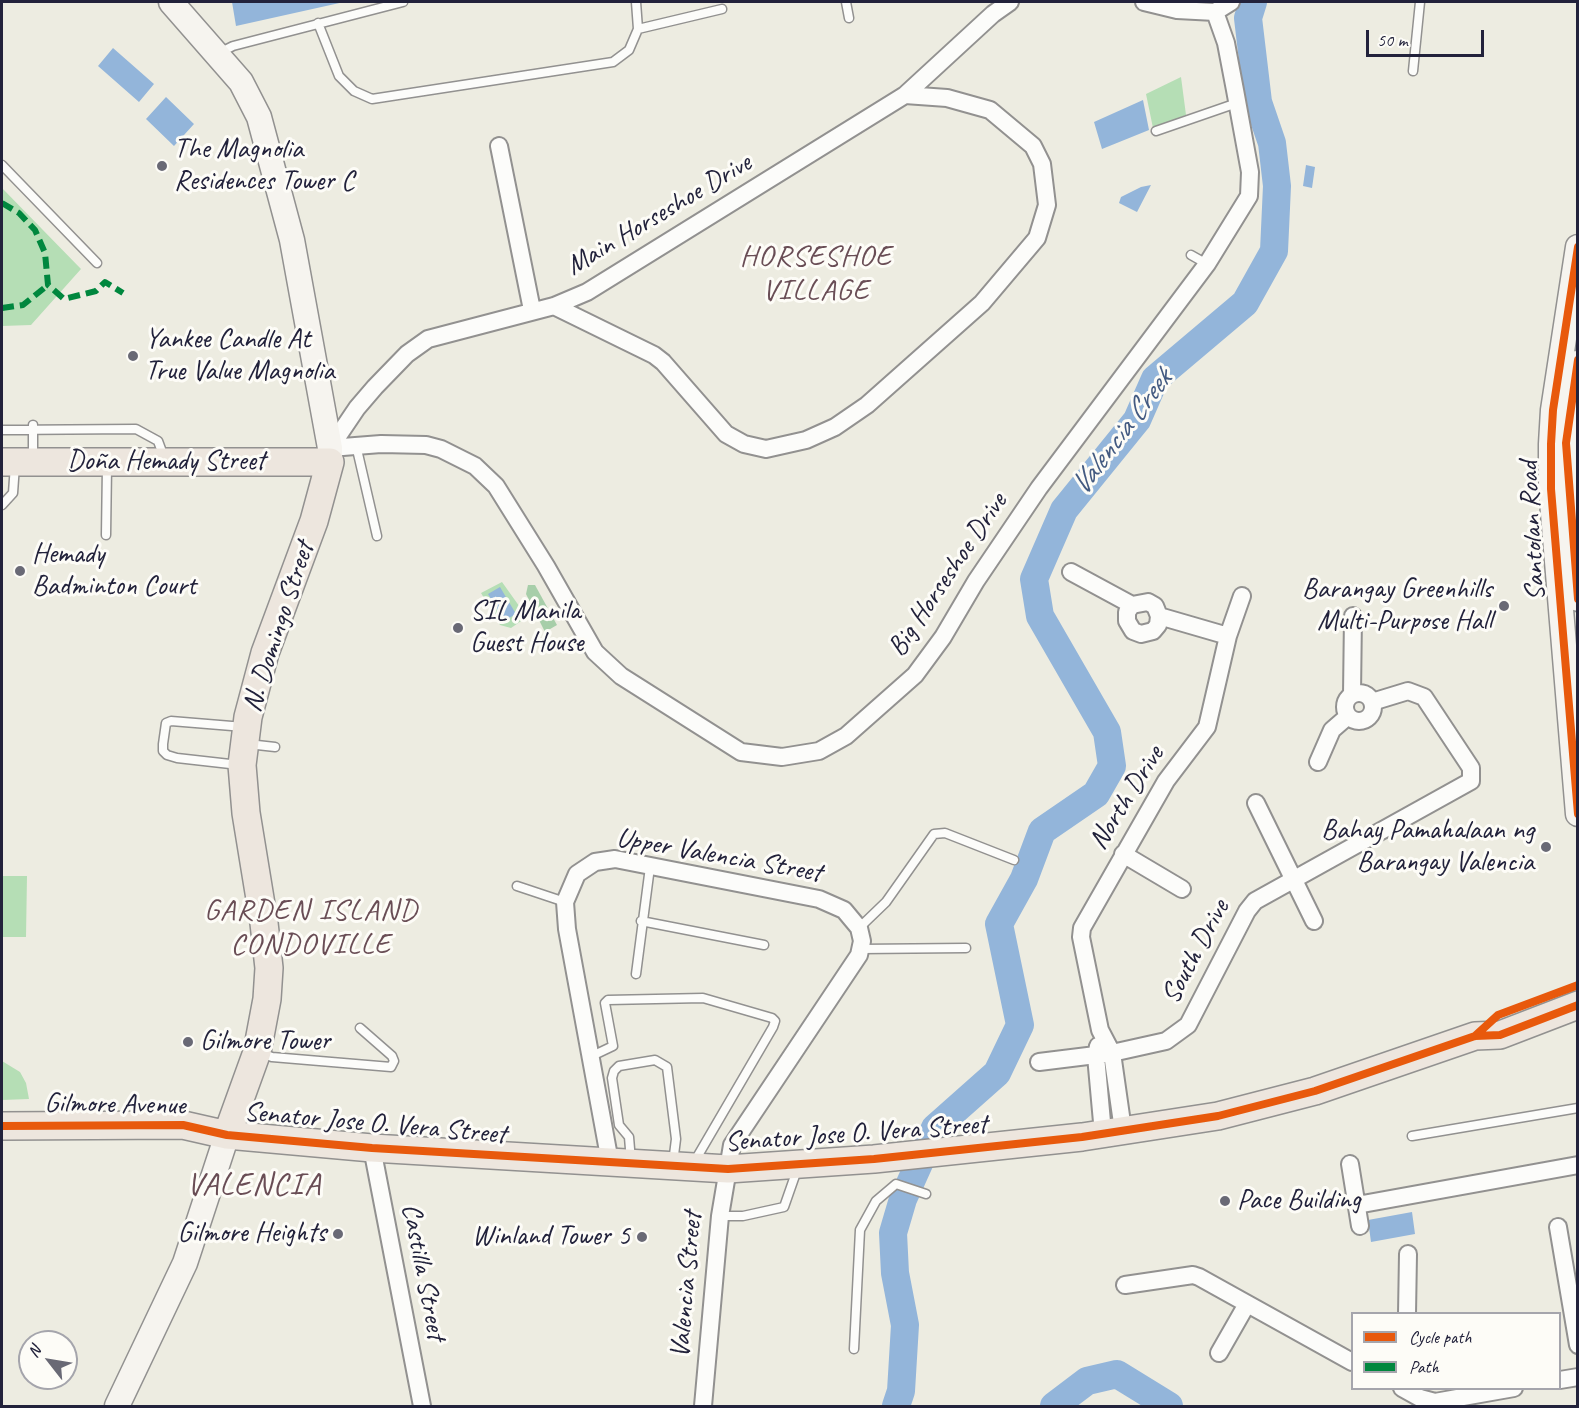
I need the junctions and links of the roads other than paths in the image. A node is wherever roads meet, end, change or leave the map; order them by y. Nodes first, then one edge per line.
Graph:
1 (171, 2) edge
2 (403, 2) edge
3 (636, 2) edge
4 (846, 2) edge
5 (1010, 2) edge
6 (1144, 2) edge
7 (1231, 2) edge
8 (1420, 2) edge
9 (722, 9) dead end
10 (1215, 12) junction
11 (849, 18) dead end
12 (318, 23) junction
13 (638, 29) junction
14 (216, 54) junction
15 (1413, 71) dead end
16 (905, 94) junction
17 (1237, 104) junction
18 (1156, 131) dead end
19 (499, 146) dead end
20 (2, 165) edge
21 (1191, 255) dead end
22 (1577, 260) edge
23 (97, 263) dead end
24 (1207, 264) junction
25 (554, 306) junction
26 (532, 310) junction
27 (1578, 360) edge
28 (33, 427) junction
29 (2, 430) edge
30 (357, 445) junction
31 (330, 455) junction
32 (17, 462) edge
33 (107, 462) junction
34 (166, 463) junction
35 (2, 505) edge
36 (106, 535) dead end
37 (377, 536) dead end
38 (1071, 572) dead end
39 (1242, 596) dead end
40 (1578, 600) edge
41 (1132, 605) junction
42 (1159, 616) junction
43 (1353, 616) dead end
44 (1228, 636) junction
45 (1352, 694) junction
46 (1372, 702) junction
47 (1347, 717) junction
48 (245, 746) junction
49 (274, 747) dead end
50 (1318, 762) dead end
51 (1256, 803) dead end
52 (1578, 814) edge
53 (1123, 854) junction
54 (1014, 860) dead end
55 (650, 867) junction
56 (1293, 879) junction
57 (517, 886) dead end
58 (1182, 889) dead end
59 (565, 902) junction
60 (641, 921) junction
61 (1314, 921) dead end
62 (859, 928) junction
63 (764, 945) dead end
64 (966, 948) dead end
65 (860, 949) junction
66 (636, 974) dead end
67 (1578, 985) edge
68 (1578, 1005) edge
69 (360, 1028) dead end
70 (1475, 1036) junction
71 (257, 1052) junction
72 (1104, 1055) junction
73 (592, 1056) junction
74 (1039, 1062) dead end
75 (1578, 1108) edge
76 (2, 1126) edge
77 (1113, 1132) junction
78 (227, 1135) junction
79 (1412, 1136) dead end
80 (372, 1148) junction
81 (621, 1163) junction
82 (799, 1164) junction
83 (1350, 1164) dead end
84 (1578, 1165) edge
85 (682, 1166) junction
86 (728, 1169) junction
87 (926, 1194) dead end
88 (1357, 1205) junction
89 (720, 1216) junction
90 (1360, 1226) dead end
91 (1558, 1227) dead end
92 (1408, 1254) dead end
93 (1125, 1285) dead end
94 (1247, 1304) junction
95 (1407, 1312) edge
96 (1578, 1345) edge
97 (854, 1349) dead end
98 (1219, 1353) dead end
99 (1351, 1361) edge
100 (1578, 1377) edge
101 (1561, 1380) edge
102 (1404, 1390) edge
103 (1508, 1390) edge
104 (117, 1407) edge
105 (422, 1407) edge
106 (703, 1407) edge

1 - 14 main road, N. Domingo Street
2 - 12 lane
3 - 13 lane
4 - 11 lane
5 - 16 street, Main Horseshoe Drive
6 - 10 street
7 - 10 street
8 - 15 lane
9 - 13 lane
10 - 17 street, Big Horseshoe Drive
12 - 13 lane
12 - 14 lane
14 - 31 main road, N. Domingo Street
16 - 25 street, Main Horseshoe Drive
16 - 25 street
17 - 18 lane
17 - 24 street, Big Horseshoe Drive
19 - 26 street
20 - 23 lane
21 - 24 lane
22 - 52 main road, Santolan Road
24 - 30 street, Big Horseshoe Drive
25 - 26 street, Main Horseshoe Drive
26 - 31 street, Main Horseshoe Drive
27 - 40 main road, Santolan Road
28 - 29 lane
28 - 32 lane
28 - 34 lane
30 - 31 street, Big Horseshoe Drive
30 - 37 lane
31 - 34 main road, Doña Hemady Street
31 - 48 main road, N. Domingo Street
32 - 33 main road, Doña Hemady Street
32 - 35 lane
33 - 34 main road, Doña Hemady Street
33 - 36 lane
38 - 41 street
39 - 44 street, North Drive
41 - 42 street
41 - 42 street
42 - 44 street
43 - 45 street
44 - 53 street, North Drive
45 - 46 street
45 - 47 street
46 - 47 street
46 - 56 street, South Drive
47 - 50 street
48 - 48 lane
48 - 49 lane
48 - 71 main road, N. Domingo Street
51 - 56 street
53 - 58 street
53 - 72 street, North Drive
54 - 62 lane
55 - 59 street, Upper Valencia Street
55 - 60 lane
55 - 62 street, Upper Valencia Street
56 - 61 street
56 - 72 street, South Drive
57 - 59 lane
59 - 73 street, Upper Valencia Street
60 - 63 lane
60 - 66 lane
62 - 65 street
64 - 65 lane
65 - 86 street
67 - 70 main road, Senator Jose O. Vera Street
68 - 70 main road, Senator Jose O. Vera Street
69 - 71 lane
70 - 77 main road, Senator Jose O. Vera Street
71 - 78 main road, N. Domingo Street
72 - 74 street, South Drive
72 - 77 street, North Drive
73 - 81 street, Upper Valencia Street
73 - 85 lane
75 - 79 lane
76 - 78 main road, Gilmore Avenue
77 - 82 main road, Senator Jose O. Vera Street
78 - 80 main road, Senator Jose O. Vera Street
78 - 104 main road, N. Domingo Street
80 - 81 main road, Senator Jose O. Vera Street
80 - 105 street, Castilla Street
81 - 85 main road, Senator Jose O. Vera Street
81 - 85 lane
82 - 86 main road, Senator Jose O. Vera Street
82 - 89 lane
83 - 88 street
84 - 88 street
85 - 86 main road, Senator Jose O. Vera Street
86 - 89 street, Valencia Street
87 - 97 lane
88 - 90 street
89 - 106 street, Valencia Street
91 - 96 street
92 - 95 street
93 - 94 street
94 - 98 street
94 - 99 street
100 - 101 street
102 - 103 street

